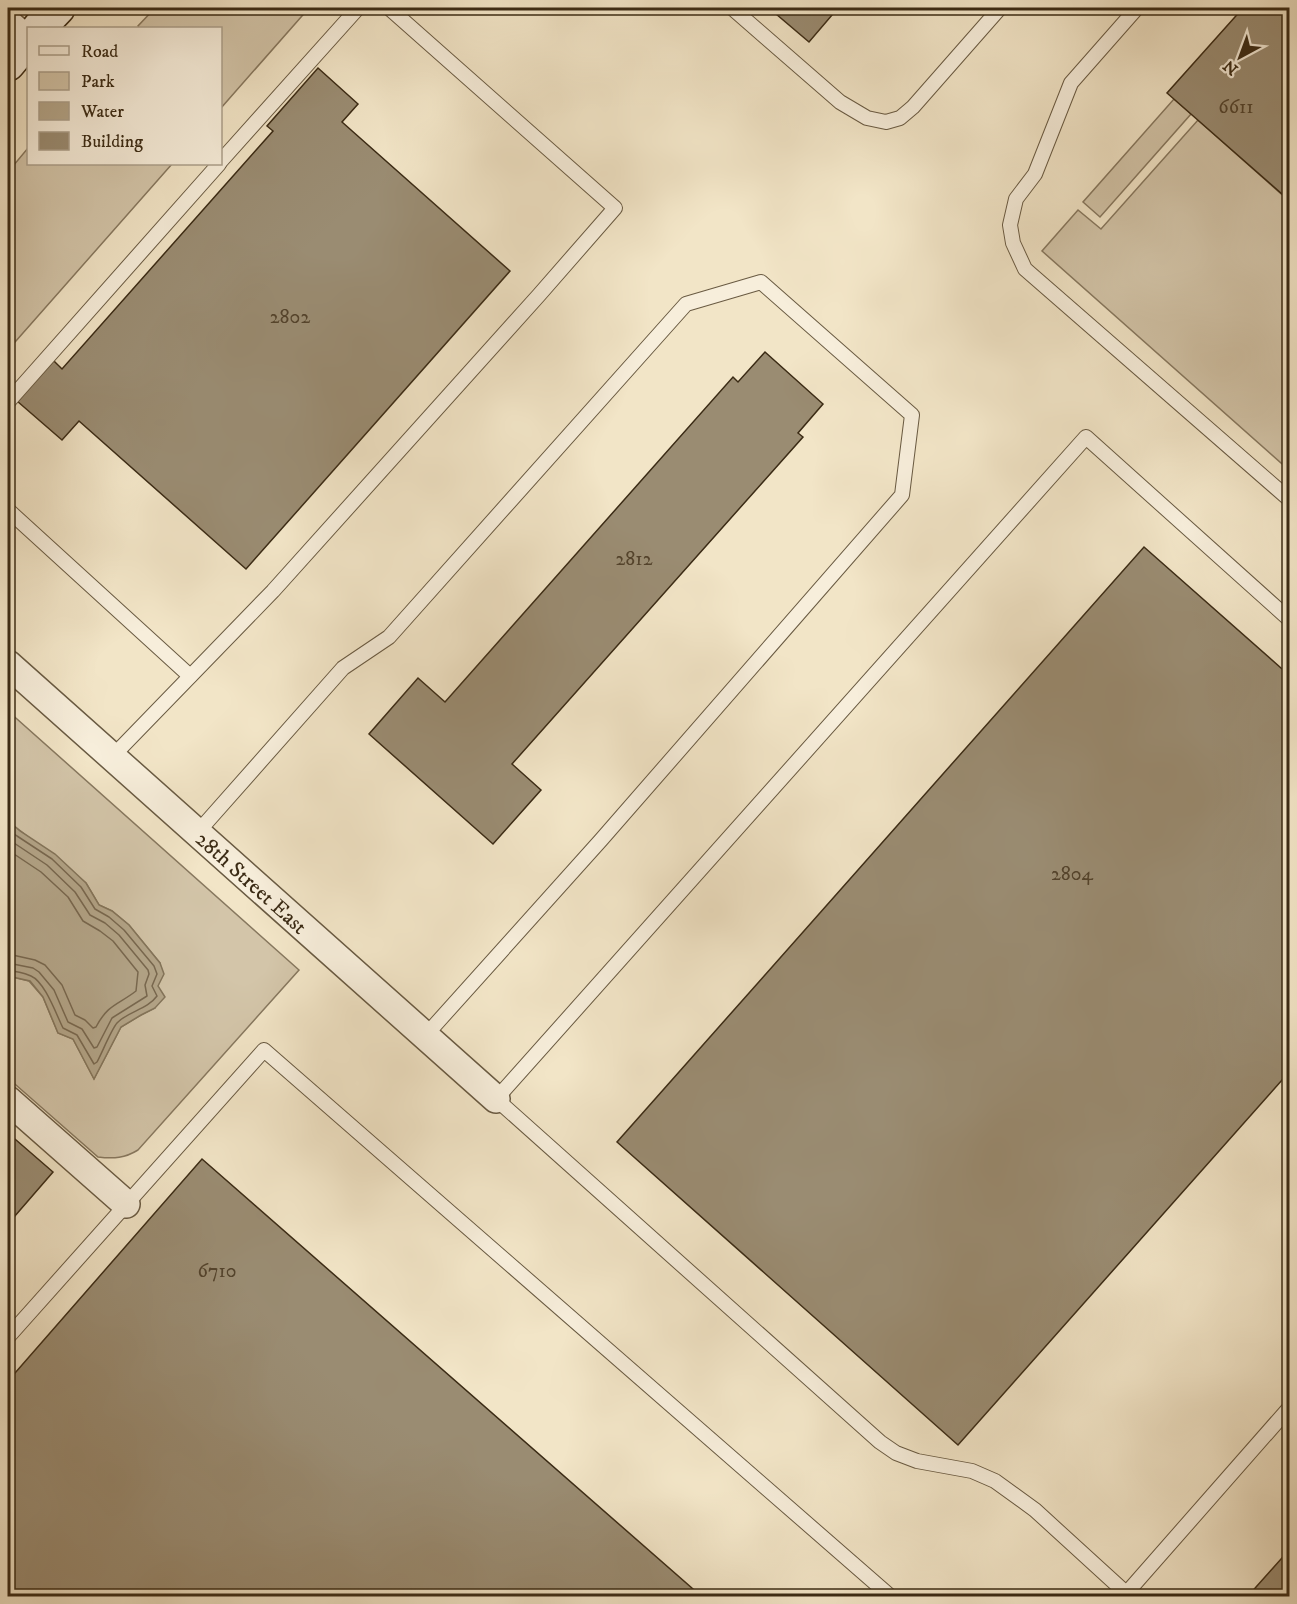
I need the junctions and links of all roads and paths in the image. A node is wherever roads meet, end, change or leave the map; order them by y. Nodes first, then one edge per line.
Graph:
1 (58, 8) edge
2 (358, 8) edge
3 (389, 8) edge
4 (732, 8) edge
5 (1000, 8) edge
6 (1137, 8) edge
7 (8, 22) edge
8 (40, 27) edge
9 (27, 39) edge
10 (27, 41) edge
11 (8, 64) edge
12 (222, 161) edge
13 (218, 165) edge
14 (8, 402) edge
15 (1290, 500) edge
16 (8, 510) edge
17 (1290, 620) edge
18 (8, 664) edge
19 (190, 676) junction
20 (112, 757) junction
21 (197, 833) junction
22 (426, 1035) junction
23 (496, 1099) junction
24 (8, 1100) edge
25 (126, 1204) junction
26 (8, 1337) edge
27 (1290, 1407) edge
28 (1125, 1595) edge
29 (890, 1596) edge

1 - 8 main road
2 - 12 lane
3 - 19 lane
4 - 5 lane
6 - 15 lane
7 - 9 street
10 - 11 main road
13 - 14 lane
16 - 19 lane
17 - 23 lane
18 - 20 street, 28th Street East
19 - 20 lane
20 - 21 street, 28th Street East
21 - 22 street, 28th Street East
21 - 22 lane
22 - 23 street, 28th Street East
23 - 28 lane
24 - 25 street
25 - 26 lane
25 - 29 lane
27 - 28 lane

